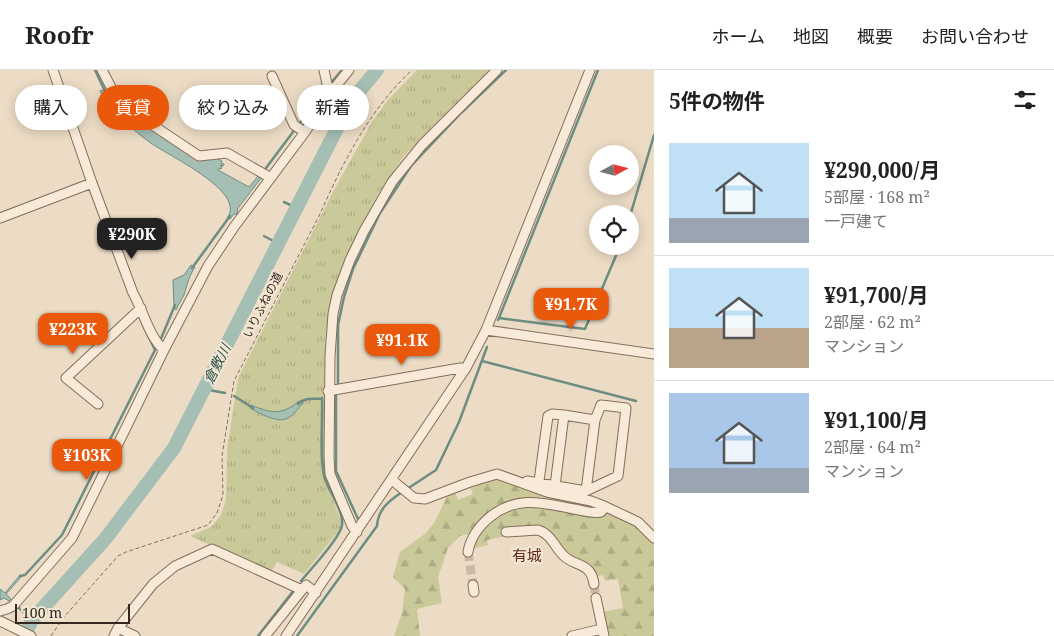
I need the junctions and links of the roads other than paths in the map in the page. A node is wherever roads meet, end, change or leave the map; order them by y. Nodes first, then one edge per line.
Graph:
1 (53, 70) edge
2 (102, 70) edge
3 (324, 70) edge
4 (349, 70) edge
5 (497, 70) edge
6 (590, 70) edge
7 (272, 76) dead end
8 (328, 85) edge
9 (332, 85) edge
10 (297, 124) edge
11 (298, 130) edge
12 (265, 175) junction
13 (92, 183) junction
14 (0, 218) edge
15 (141, 308) junction
16 (486, 330) junction
17 (160, 346) junction
18 (654, 354) edge
19 (466, 368) junction
20 (333, 390) junction
21 (98, 404) dead end
22 (564, 416) junction
23 (595, 420) junction
24 (507, 477) junction
25 (392, 480) junction
26 (539, 481) dead end
27 (555, 486) junction
28 (586, 491) junction
29 (605, 507) junction
30 (357, 532) junction
31 (506, 532) dead end
32 (654, 538) edge
33 (468, 552) tunnel mouth
34 (594, 584) tunnel mouth
35 (302, 590) junction
36 (316, 592) junction
37 (596, 598) tunnel mouth
38 (0, 611) edge
39 (2, 622) edge
40 (116, 632) edge
41 (603, 633) edge
42 (292, 634) edge
43 (31, 636) edge
44 (135, 636) edge
45 (265, 636) edge
46 (572, 636) edge

1 - 13 street
2 - 12 street
3 - 8 street
4 - 9 street
5 - 20 street
6 - 16 street
7 - 10 street
11 - 12 street
12 - 17 street
13 - 14 street
13 - 15 street
15 - 17 street
15 - 21 street
16 - 18 street
16 - 19 street
17 - 38 street
19 - 20 street
19 - 25 street
20 - 30 street
22 - 23 street
22 - 26 street
22 - 27 street
23 - 28 street
23 - 28 street
24 - 25 street
24 - 27 street
24 - 29 street
25 - 30 street
27 - 28 street
29 - 32 street
29 - 33 street
30 - 36 street
31 - 34 street
35 - 36 street
35 - 40 street
35 - 45 street
36 - 42 street
37 - 41 street
39 - 43 street
40 - 44 street
41 - 46 street

